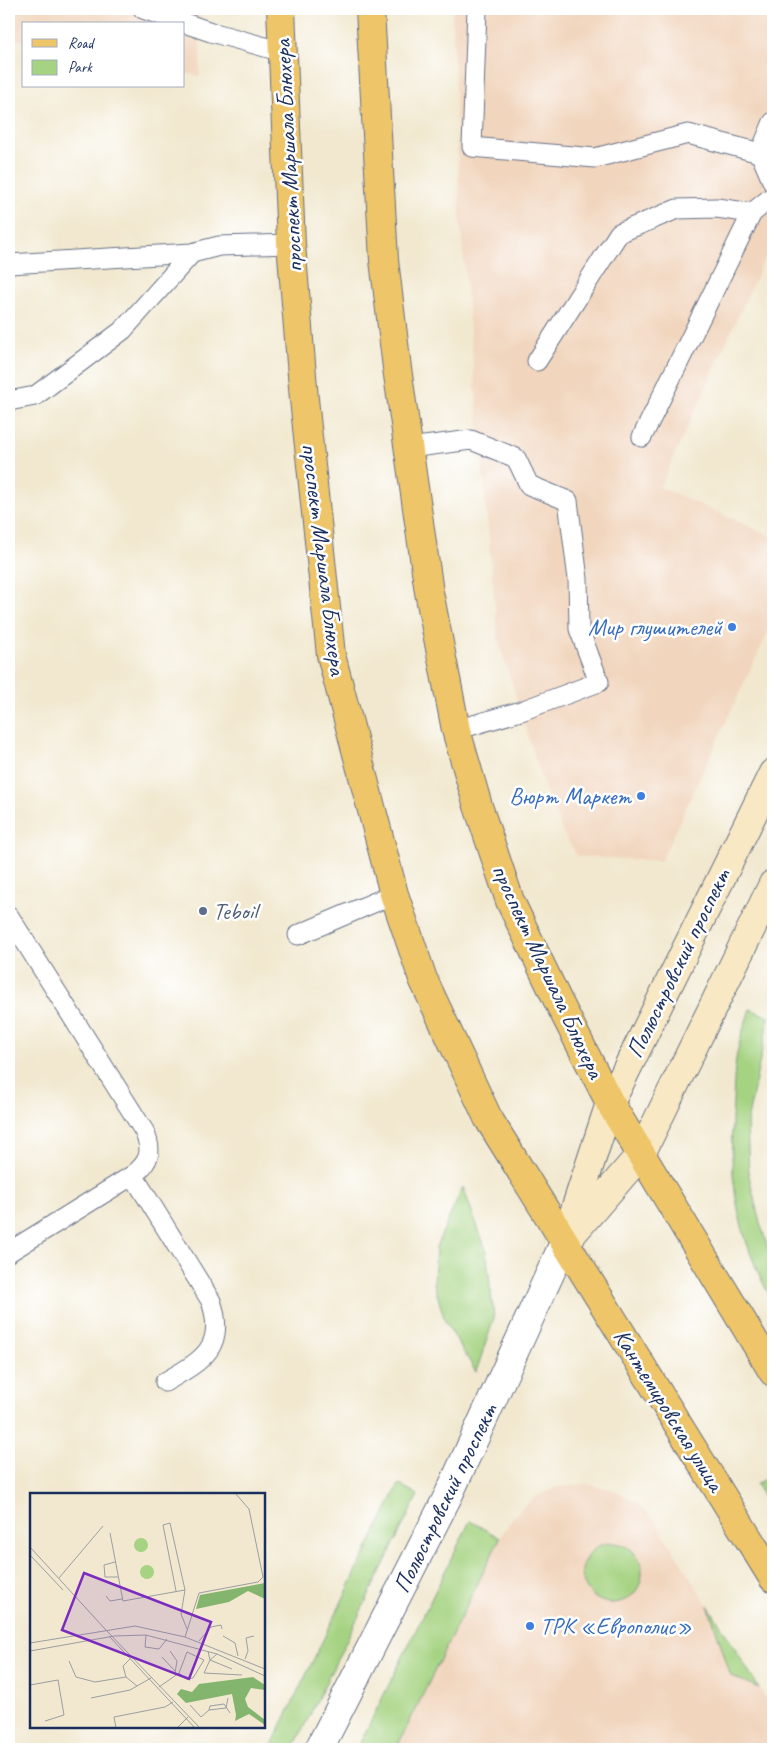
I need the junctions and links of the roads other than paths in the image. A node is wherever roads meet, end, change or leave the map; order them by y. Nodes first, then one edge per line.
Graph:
1 (143, 9) edge
2 (281, 9) edge
3 (370, 9) edge
4 (477, 9) edge
5 (181, 22) edge
6 (185, 23) edge
7 (282, 52) junction
8 (773, 122) edge
9 (760, 153) junction
10 (773, 183) edge
11 (773, 196) edge
12 (752, 213) junction
13 (291, 244) junction
14 (192, 254) junction
15 (9, 264) edge
16 (537, 361) dead end
17 (9, 401) edge
18 (642, 437) dead end
19 (409, 448) junction
20 (456, 730) junction
21 (773, 773) edge
22 (773, 884) edge
23 (394, 894) junction
24 (9, 916) edge
25 (298, 935) dead end
26 (610, 1103) junction
27 (642, 1154) junction
28 (133, 1175) junction
29 (564, 1243) junction
30 (9, 1252) edge
31 (773, 1372) edge
32 (165, 1382) dead end
33 (773, 1578) edge
34 (319, 1749) edge

1 - 5 lane
2 - 7 main road, проспект Маршала Блюхера
3 - 19 main road, проспект Маршала Блюхера
4 - 9 lane
6 - 7 lane
7 - 13 main road, проспект Маршала Блюхера
8 - 9 lane
9 - 10 lane
11 - 12 lane
12 - 16 lane
12 - 18 lane
13 - 14 lane
13 - 23 main road, проспект Маршала Блюхера
14 - 15 lane
14 - 17 lane
19 - 20 main road, проспект Маршала Блюхера
19 - 20 lane
20 - 26 main road, проспект Маршала Блюхера
21 - 26 main road, Полюстровский проспект
22 - 27 main road, Полюстровский проспект
23 - 25 lane
23 - 29 main road, проспект Маршала Блюхера
24 - 28 lane
26 - 27 main road, проспект Маршала Блюхера
26 - 29 main road, Полюстровский проспект
27 - 29 main road, Полюстровский проспект
27 - 31 main road
28 - 30 lane
28 - 32 lane
29 - 33 main road, Кантемировская улица
29 - 34 street, Полюстровский проспект

